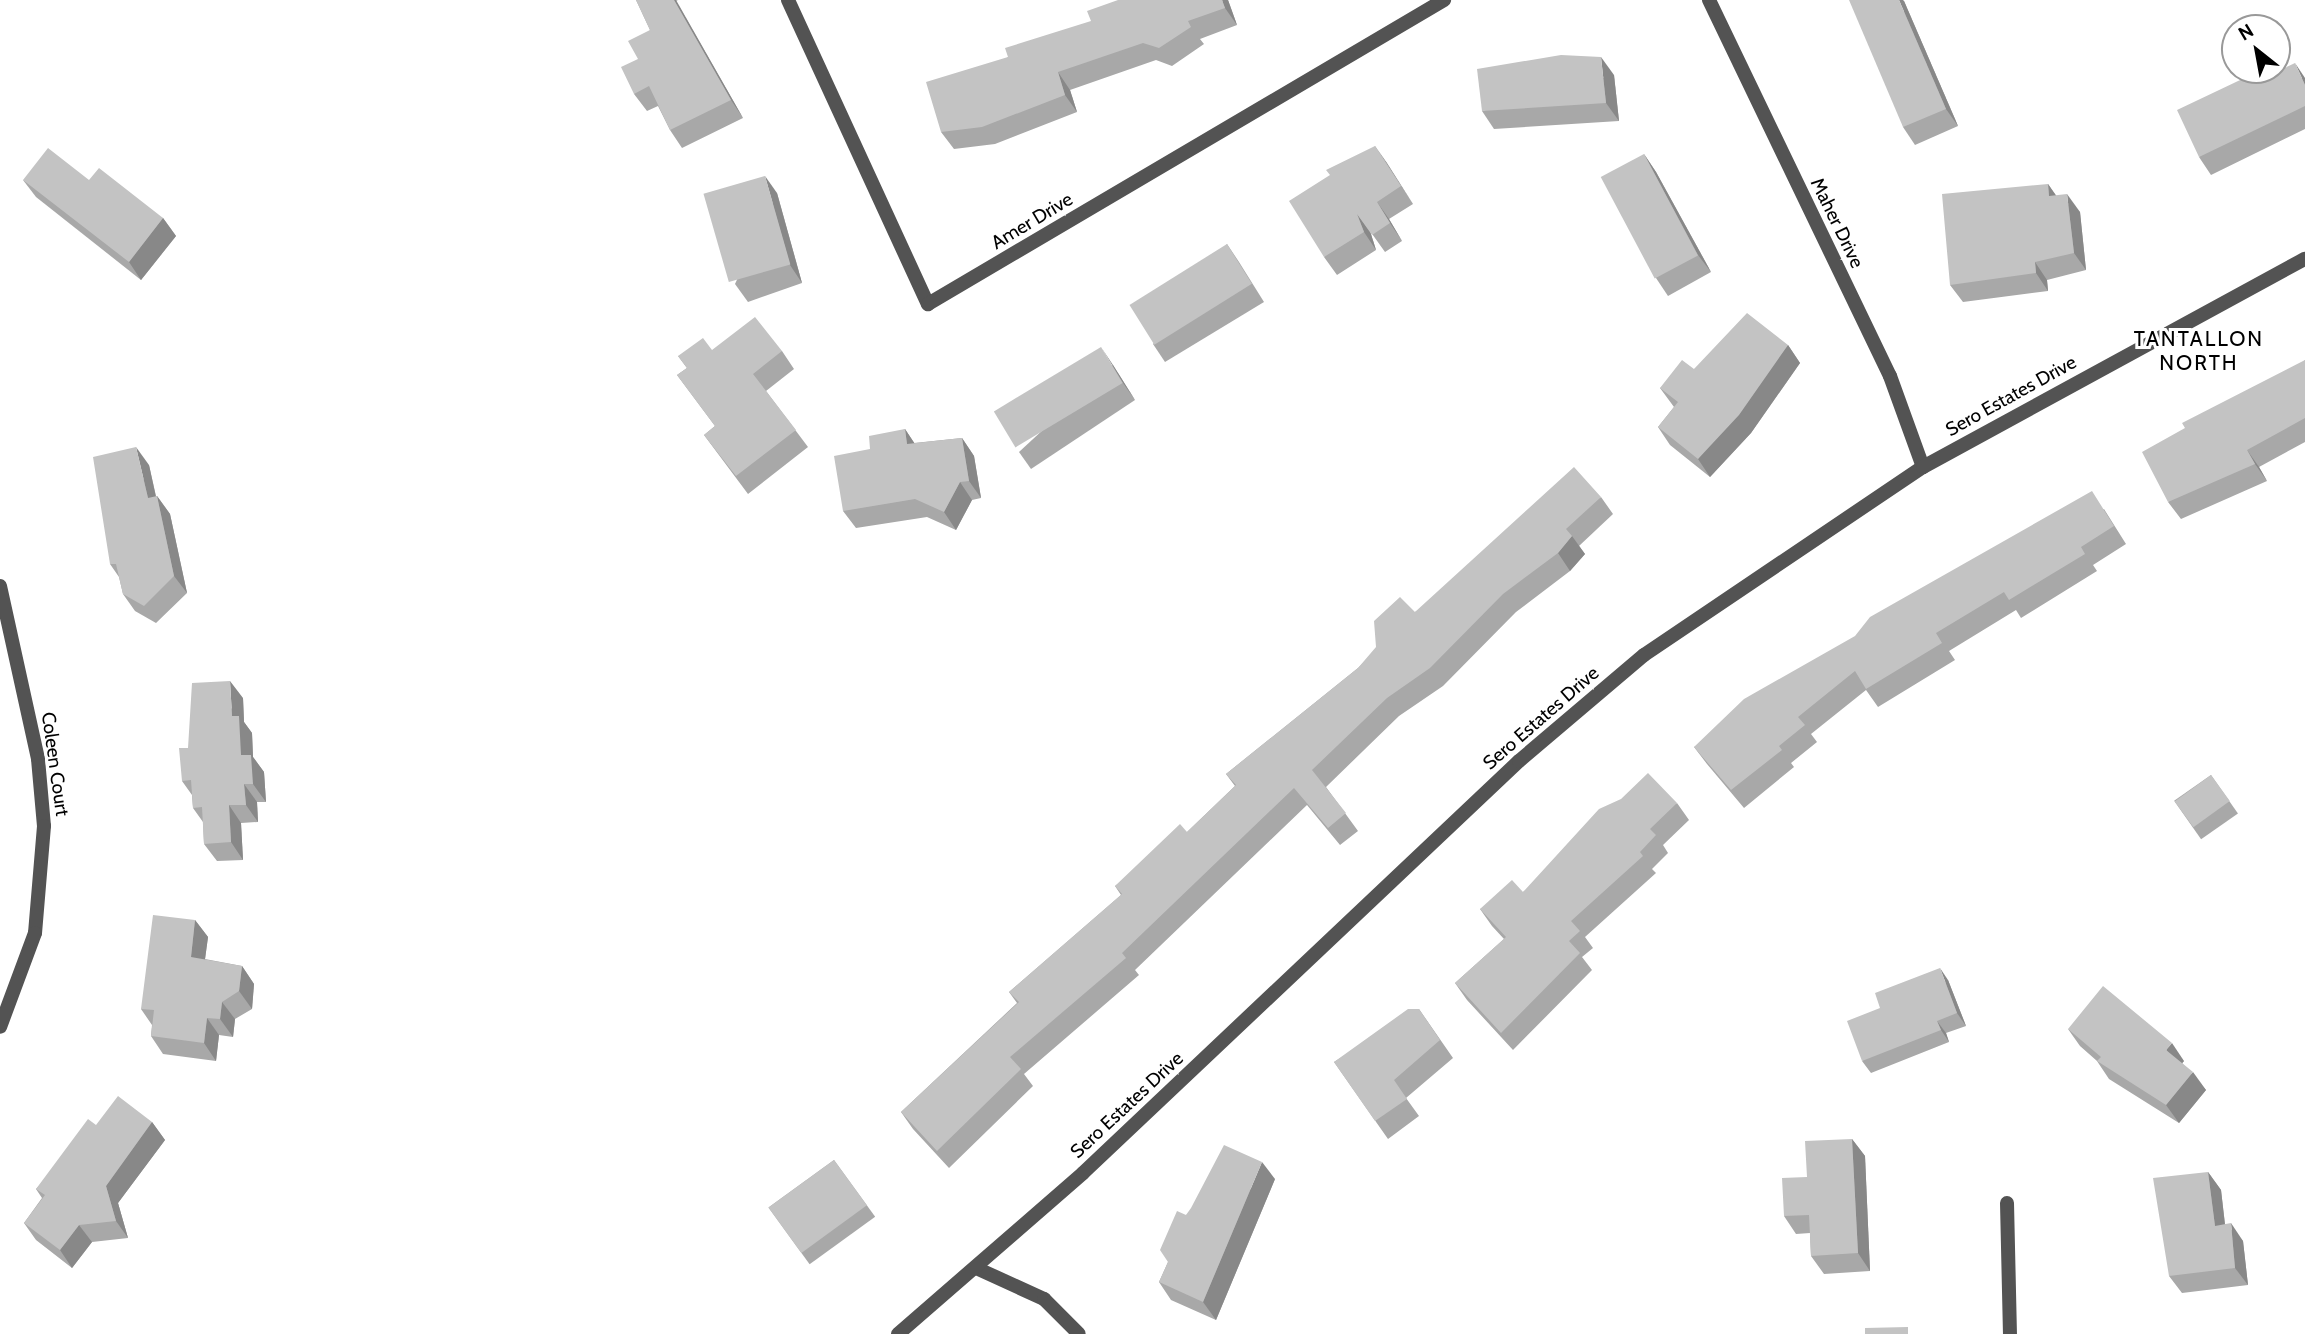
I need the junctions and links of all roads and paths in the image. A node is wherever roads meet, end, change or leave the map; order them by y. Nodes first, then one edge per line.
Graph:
1 (788, 0) edge
2 (1444, 0) edge
3 (1709, 0) edge
4 (2305, 259) edge
5 (1923, 467) junction
6 (0, 586) edge
7 (0, 1027) edge
8 (2007, 1203) dead end
9 (976, 1268) junction
10 (898, 1334) edge
11 (1079, 1334) edge
12 (2010, 1334) edge

1 - 2 street, Amer Drive
3 - 5 street, Maher Drive
4 - 5 street, Sero Estates Drive
5 - 9 street, Sero Estates Drive
6 - 7 street, Coleen Court
8 - 12 street
9 - 10 street, Sero Estates Drive
9 - 11 street

